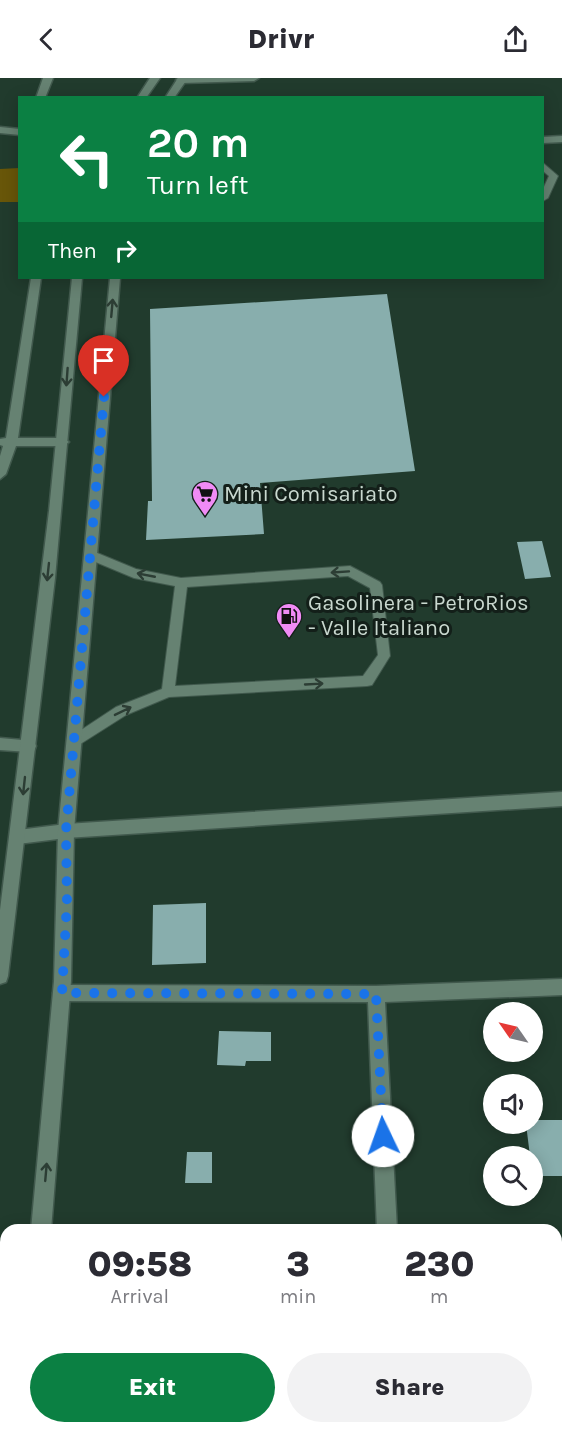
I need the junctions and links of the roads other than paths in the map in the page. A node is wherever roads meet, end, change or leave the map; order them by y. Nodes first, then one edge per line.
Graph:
1 (48, 78) edge
2 (155, 78) edge
3 (254, 78) edge
4 (182, 79) edge
5 (41, 96) edge
6 (142, 96) edge
7 (170, 96) edge
8 (0, 130) edge
9 (18, 131) edge
10 (562, 139) edge
11 (544, 140) edge
12 (544, 167) edge
13 (544, 196) edge
14 (36, 279) edge
15 (76, 279) edge
16 (115, 279) edge
17 (6, 442) edge
18 (63, 442) junction
19 (0, 474) edge
20 (90, 555) junction
21 (181, 583) junction
22 (168, 692) junction
23 (74, 742) junction
24 (0, 744) edge
25 (28, 746) junction
26 (562, 799) edge
27 (66, 831) junction
28 (18, 837) junction
29 (2, 949) edge
30 (0, 976) edge
31 (562, 987) edge
32 (62, 993) junction
33 (376, 994) junction
34 (42, 1224) edge
35 (387, 1224) edge

1 - 5 street
2 - 6 street
3 - 4 street
4 - 7 street
8 - 9 street
10 - 11 street
12 - 13 lane
14 - 17 street
15 -> 18 street
20 -> 16 street
17 - 18 street
17 - 19 street
18 -> 25 street
21 -> 20 lane
20 - 23 street
21 - 22 lane
22 -> 21 lane
23 -> 22 lane
23 - 27 street
24 - 25 street
25 -> 28 street
26 - 27 street
27 - 28 street
27 - 32 street
28 - 29 street
29 - 30 street
31 - 33 street
32 - 33 street
34 -> 32 street
33 - 35 street

